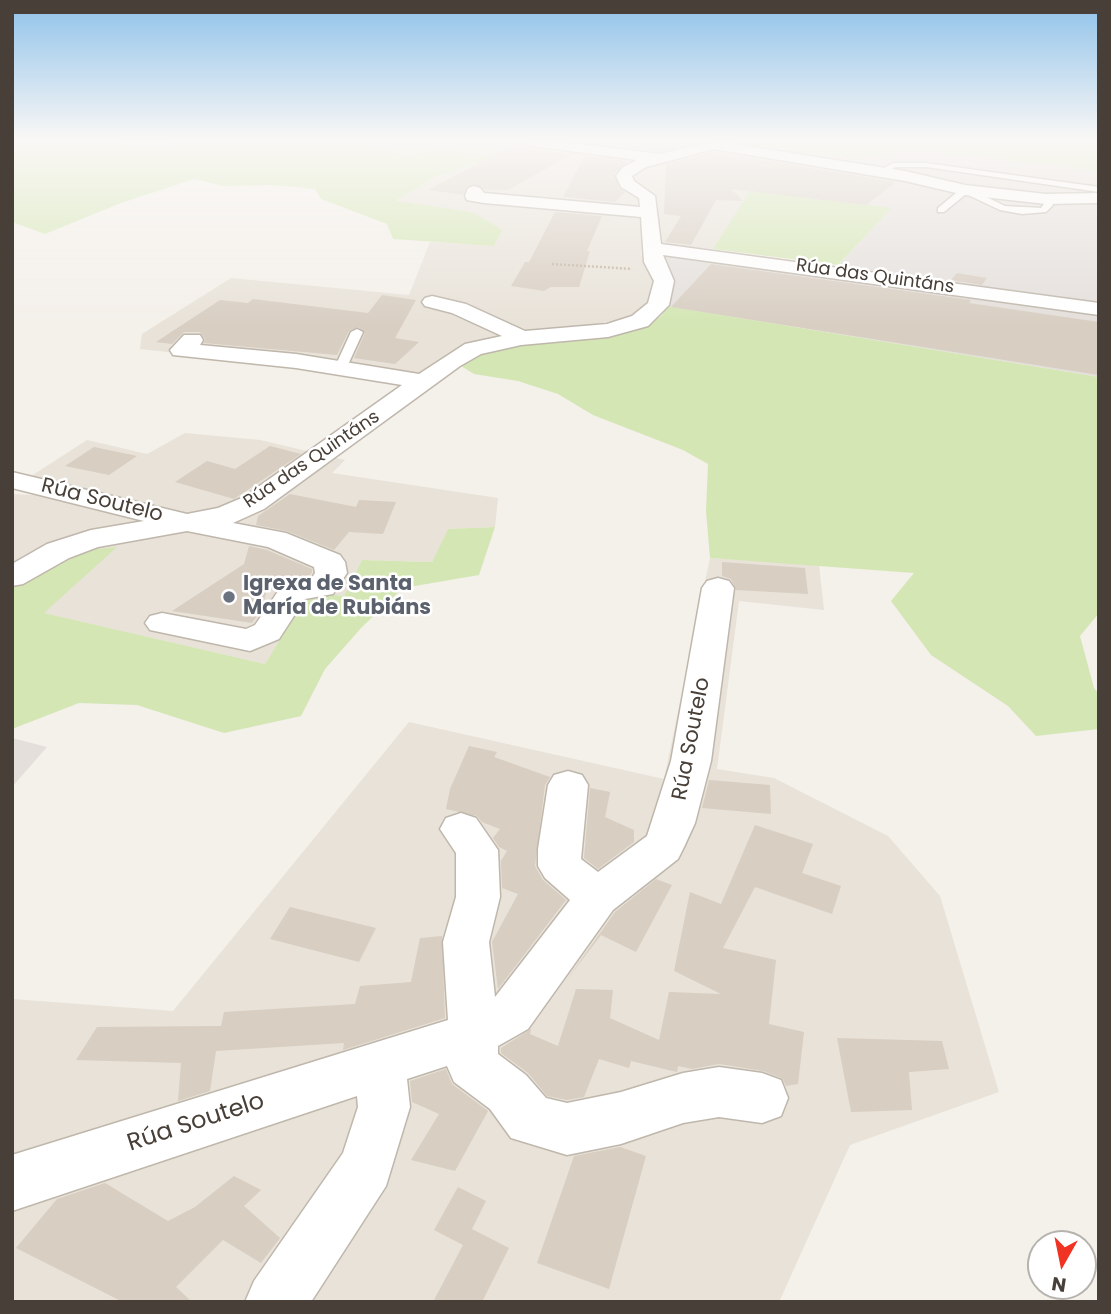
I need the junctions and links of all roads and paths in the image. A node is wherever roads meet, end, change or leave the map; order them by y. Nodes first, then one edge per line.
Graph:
1 (532, 202) edge
2 (648, 202) edge
3 (950, 202) edge
4 (941, 210) dead end
5 (649, 213) junction
6 (655, 258) junction
7 (552, 264) dead end
8 (432, 302) dead end
9 (1099, 309) edge
10 (357, 332) dead end
11 (521, 338) junction
12 (192, 340) dead end
13 (340, 369) junction
14 (425, 382) junction
15 (12, 480) edge
16 (192, 523) junction
17 (12, 577) edge
18 (718, 588) dead end
19 (162, 623) dead end
20 (568, 785) dead end
21 (461, 829) dead end
22 (597, 897) junction
23 (474, 1034) junction
24 (380, 1064) junction
25 (762, 1098) dead end
26 (12, 1183) edge
27 (275, 1302) edge

1 - 5 street
2 - 5 street, Rúa das Quintáns
3 - 4 lane
5 - 6 street, Rúa das Quintáns
6 - 7 path
6 - 9 street, Rúa das Quintáns
6 - 11 street, Rúa das Quintáns
8 - 11 street
10 - 13 lane
11 - 14 street, Rúa das Quintáns
12 - 13 street
13 - 14 street
14 - 16 street, Rúa das Quintáns
15 - 16 street, Rúa Soutelo
16 - 17 street, Rúa Soutelo
16 - 19 street, Rúa Soutelo
18 - 22 street, Rúa Soutelo
20 - 22 street
21 - 23 street
22 - 23 street, Rúa Soutelo
23 - 24 street, Rúa Soutelo
23 - 25 street
24 - 26 street, Rúa Soutelo
24 - 27 street

